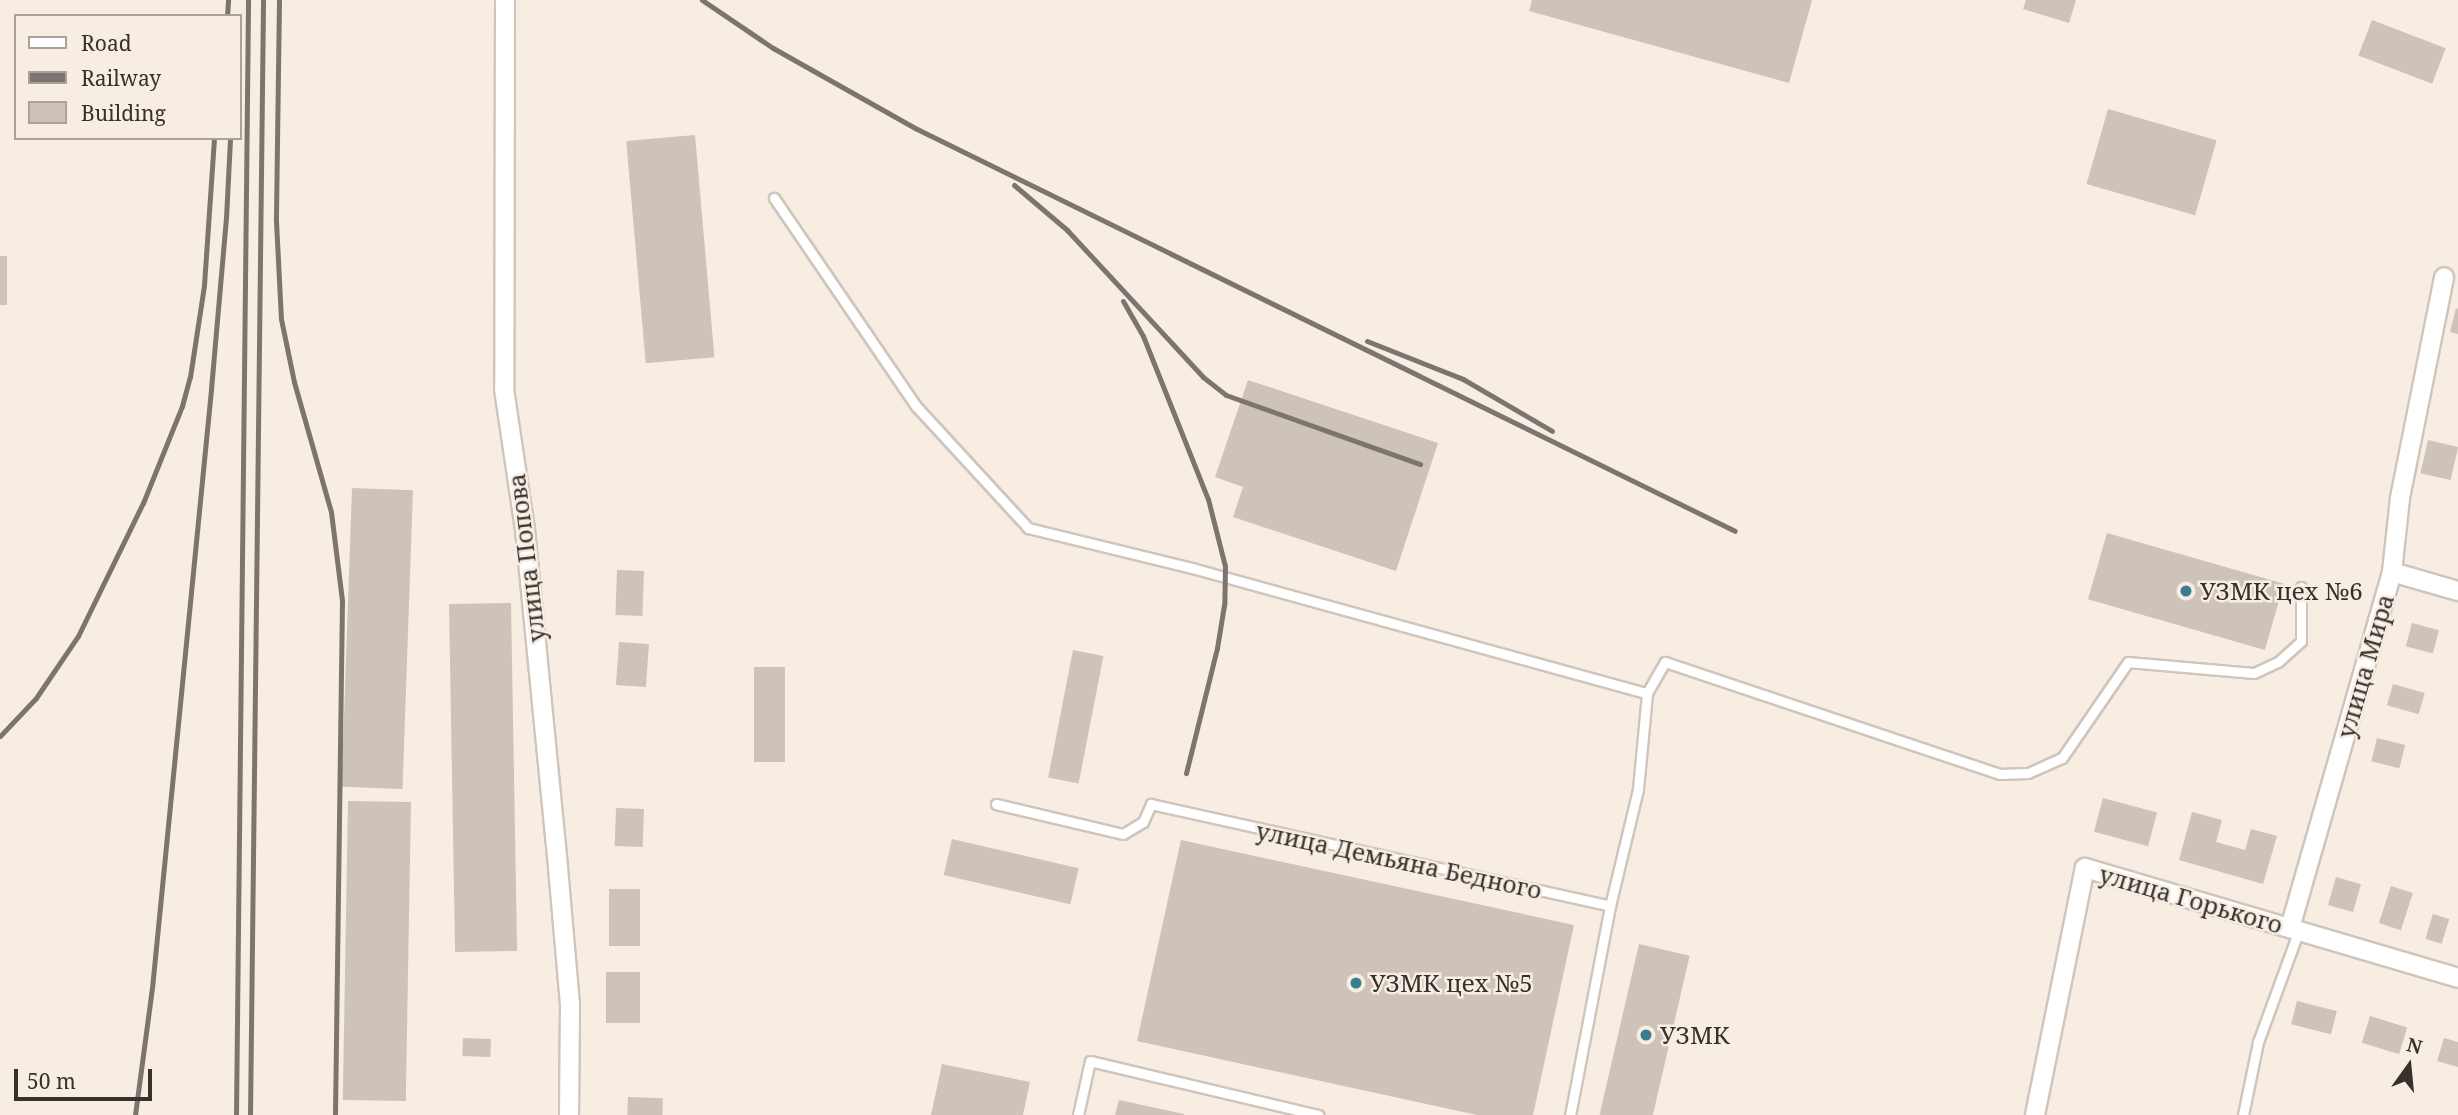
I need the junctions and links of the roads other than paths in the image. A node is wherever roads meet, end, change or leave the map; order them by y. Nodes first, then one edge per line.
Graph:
1 (505, 0) edge
2 (774, 198) dead end
3 (2444, 277) dead end
4 (2392, 572) junction
5 (2301, 587) dead end
6 (2458, 591) edge
7 (1647, 693) junction
8 (996, 804) dead end
9 (1610, 906) junction
10 (2294, 929) junction
11 (2458, 978) edge
12 (569, 1115) edge
13 (1078, 1115) edge
14 (1319, 1115) edge
15 (1570, 1115) edge
16 (2035, 1115) edge
17 (2243, 1115) edge

1 - 12 street, улица Попова
2 - 7 lane
3 - 4 street, улица Мира
4 - 6 street
4 - 10 street, улица Мира
5 - 7 lane
7 - 9 lane
8 - 9 lane, улица Демьяна Бедного
9 - 15 lane
10 - 11 street, улица Горького
10 - 16 street, улица Горького
10 - 17 lane
13 - 14 lane

